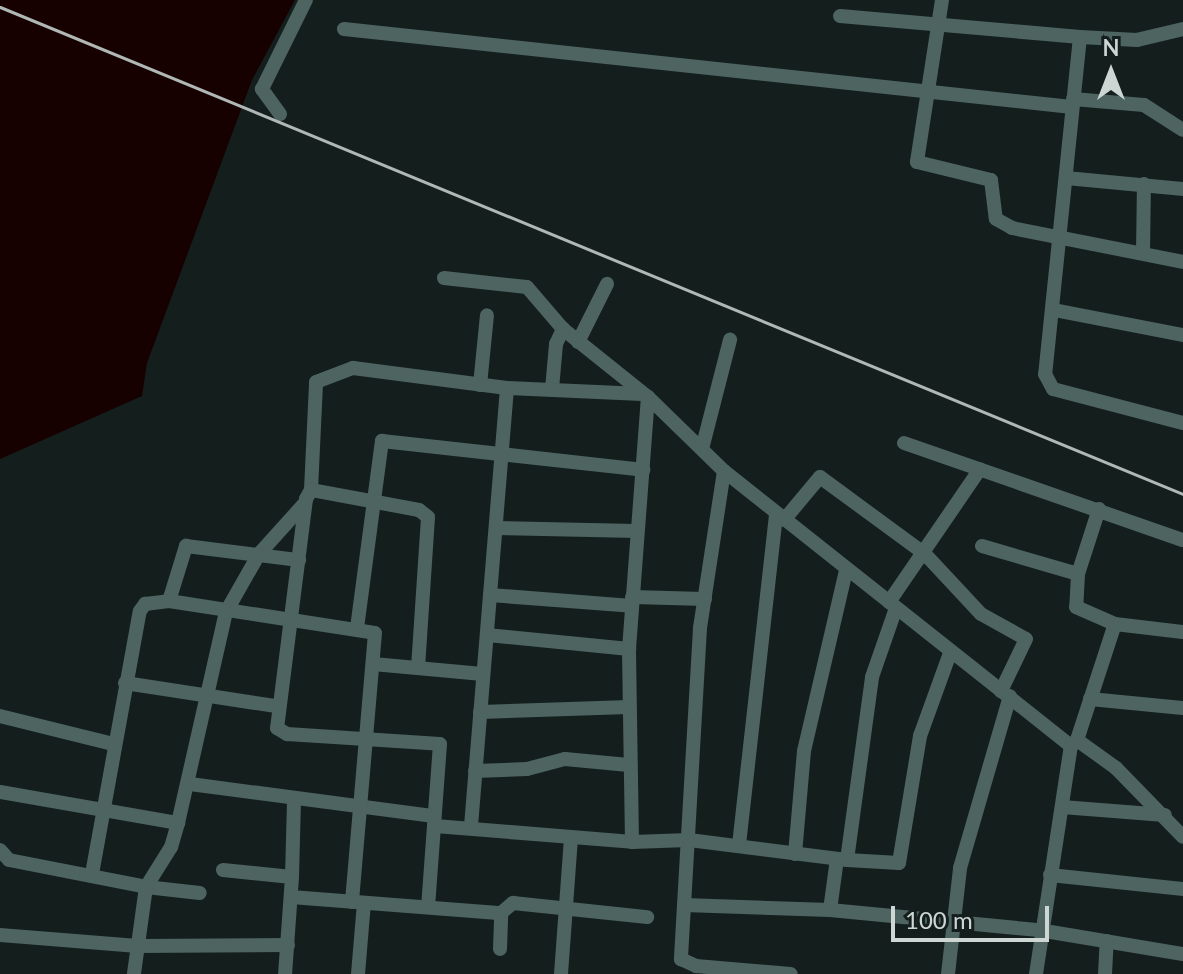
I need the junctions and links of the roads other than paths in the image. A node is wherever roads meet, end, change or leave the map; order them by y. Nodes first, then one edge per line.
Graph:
1 (306, 0) edge
2 (942, 0) edge
3 (840, 16) dead end
4 (937, 25) junction
5 (344, 29) dead end
6 (1183, 29) edge
7 (1080, 37) junction
8 (925, 94) junction
9 (1072, 103) junction
10 (280, 114) dead end
11 (1183, 130) edge
12 (1066, 178) junction
13 (1144, 184) junction
14 (1183, 189) edge
15 (1062, 237) junction
16 (1143, 253) junction
17 (1183, 262) edge
18 (444, 278) dead end
19 (607, 284) dead end
20 (1054, 310) junction
21 (487, 315) dead end
22 (563, 329) junction
23 (1183, 335) edge
24 (730, 340) dead end
25 (578, 342) junction
26 (480, 385) junction
27 (507, 388) junction
28 (552, 389) junction
29 (645, 395) junction
30 (1183, 423) edge
31 (904, 443) dead end
32 (702, 449) junction
33 (501, 455) junction
34 (980, 469) junction
35 (643, 470) junction
36 (724, 471) junction
37 (308, 497) junction
38 (372, 502) junction
39 (1099, 509) junction
40 (780, 517) junction
41 (496, 528) junction
42 (636, 531) junction
43 (1183, 540) edge
44 (982, 546) dead end
45 (259, 554) junction
46 (925, 554) junction
47 (299, 560) junction
48 (846, 571) junction
49 (1078, 574) junction
50 (490, 595) junction
51 (705, 599) junction
52 (169, 601) junction
53 (632, 602) junction
54 (892, 605) junction
55 (226, 612) junction
56 (290, 620) junction
57 (1115, 624) junction
58 (357, 628) junction
59 (1183, 632) edge
60 (487, 635) junction
61 (629, 649) junction
62 (950, 653) junction
63 (373, 664) junction
64 (418, 668) junction
65 (483, 674) junction
66 (125, 683) junction
67 (1006, 694) junction
68 (208, 695) junction
69 (1090, 699) junction
70 (276, 706) junction
71 (629, 707) junction
72 (1183, 708) edge
73 (480, 712) junction
74 (3, 718) edge
75 (366, 739) junction
76 (1074, 743) junction
77 (113, 744) junction
78 (629, 765) junction
79 (475, 771) junction
80 (190, 784) junction
81 (0, 792) edge
82 (294, 799) junction
83 (1062, 807) junction
84 (362, 809) junction
85 (102, 812) junction
86 (1165, 815) junction
87 (435, 821) junction
88 (178, 823) junction
89 (471, 826) junction
90 (571, 837) junction
91 (1183, 837) edge
92 (689, 840) junction
93 (632, 842) junction
94 (739, 845) junction
95 (0, 850) edge
96 (795, 854) junction
97 (842, 859) junction
98 (223, 870) dead end
99 (92, 874) junction
100 (1050, 875) junction
101 (292, 877) junction
102 (146, 887) junction
103 (1183, 889) edge
104 (200, 893) dead end
105 (291, 897) junction
106 (358, 903) junction
107 (684, 905) junction
108 (567, 906) junction
109 (428, 907) junction
110 (830, 910) junction
111 (501, 913) junction
112 (647, 917) dead end
113 (954, 924) junction
114 (1039, 930) junction
115 (0, 935) edge
116 (1107, 941) junction
117 (288, 945) junction
118 (138, 946) junction
119 (500, 949) dead end
120 (1182, 950) edge
121 (134, 974) edge
122 (285, 974) edge
123 (358, 974) edge
124 (376, 974) edge
125 (561, 974) edge
126 (791, 974) edge
127 (948, 974) edge
128 (1036, 974) edge
129 (1105, 974) edge

1 - 10 street
2 - 4 street
3 - 4 street
4 - 7 street
4 - 8 street
5 - 8 street
6 - 7 street
7 - 9 street
8 - 9 street
8 - 15 street
9 - 11 street
9 - 12 street
12 - 13 street
12 - 15 street
13 - 14 street
13 - 16 street
15 - 16 street
15 - 20 street
16 - 17 street
18 - 22 street
19 - 25 street
20 - 23 street
20 - 30 street
21 - 26 street
22 - 25 street
22 - 28 street
24 - 32 street
25 - 29 street
26 - 27 street
26 - 37 street
27 - 28 street
27 - 33 street
28 - 29 street
29 - 32 street
29 - 35 street
31 - 34 street
32 - 36 street
33 - 35 street
33 - 38 street
33 - 41 street
34 - 39 street
34 - 46 street
35 - 42 street
36 - 40 street
36 - 51 street
37 - 38 street
37 - 45 street
37 - 47 street
38 - 58 street
38 - 64 street
39 - 43 street
39 - 49 street
40 - 46 street
40 - 48 street
40 - 94 street
41 - 42 street
41 - 50 street
42 - 53 street
44 - 49 street
45 - 47 street
45 - 52 street
45 - 55 street
46 - 54 street
46 - 67 street
47 - 56 street
48 - 54 street
48 - 96 street
49 - 57 street
50 - 53 street
50 - 60 street
51 - 53 street
51 - 92 street
52 - 55 street
52 - 66 street
53 - 61 street
54 - 62 street
54 - 97 street
55 - 56 street
55 - 68 street
56 - 58 street
56 - 70 street
57 - 59 street
57 - 69 street
58 - 63 street
60 - 61 street
60 - 65 street
61 - 71 street
62 - 67 street
62 - 97 street
63 - 64 street
63 - 75 street
64 - 65 street
65 - 73 street
66 - 68 street
66 - 77 street
67 - 76 street
67 - 113 street
68 - 70 street
68 - 80 street
69 - 72 street
69 - 76 street
70 - 75 street
71 - 73 street
71 - 78 street
73 - 79 street
74 - 77 street
75 - 84 street
75 - 87 street
76 - 83 street
76 - 86 street
77 - 85 street
78 - 79 street
78 - 93 street
79 - 89 street
80 - 82 street
80 - 88 street
81 - 85 street
82 - 84 street
82 - 101 street
83 - 86 street
83 - 100 street
84 - 87 street
84 - 106 street
85 - 88 street
85 - 99 street
86 - 91 street
87 - 89 street
87 - 109 street
88 - 102 street
89 - 90 street
90 - 93 street
90 - 108 street
92 - 93 street
92 - 94 street
92 - 107 street
94 - 96 street
95 - 99 street
96 - 97 street
97 - 110 street
98 - 101 street
99 - 102 street
100 - 103 street
100 - 114 street
101 - 105 street
102 - 104 street
102 - 118 street
105 - 106 street
105 - 117 street
106 - 109 street
106 - 123 street
107 - 110 street
107 - 126 street
108 - 111 street
108 - 112 street
108 - 125 street
109 - 111 street
110 - 113 street
111 - 119 street
113 - 114 street
113 - 127 street
114 - 116 street
114 - 128 street
115 - 118 street
116 - 120 street
116 - 129 street
117 - 118 street
117 - 122 street
118 - 121 street
123 - 124 street

